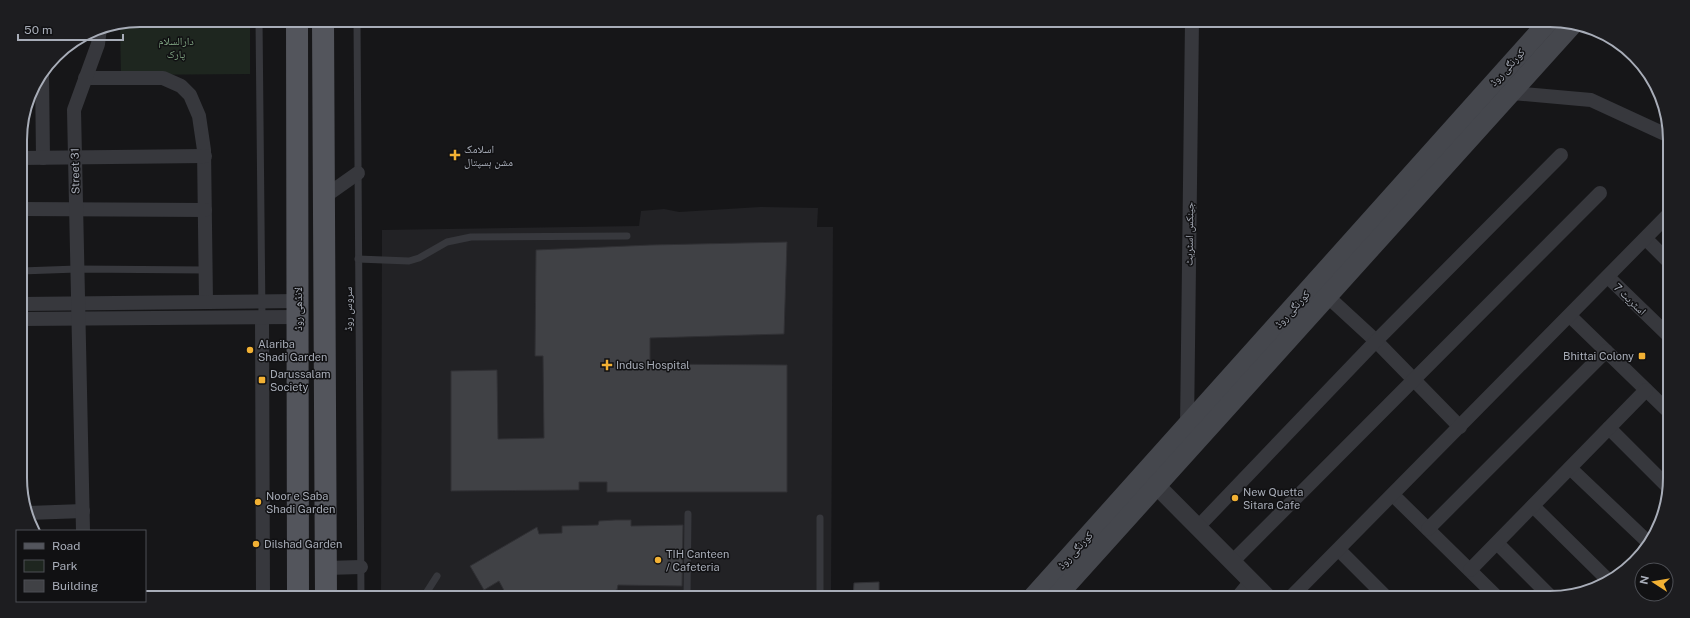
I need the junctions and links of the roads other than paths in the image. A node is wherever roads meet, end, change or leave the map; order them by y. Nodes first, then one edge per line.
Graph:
1 (259, 27) edge
2 (297, 27) edge
3 (323, 27) edge
4 (357, 27) edge
5 (1192, 27) edge
6 (1544, 27) edge
7 (1569, 29) edge
8 (99, 35) edge
9 (85, 78) junction
10 (42, 84) edge
11 (1512, 93) junction
12 (1477, 101) junction
13 (1491, 116) junction
14 (1663, 133) edge
15 (1561, 155) dead end
16 (204, 156) junction
17 (75, 157) junction
18 (27, 158) edge
19 (43, 158) junction
20 (358, 173) junction
21 (1600, 193) dead end
22 (324, 196) junction
23 (27, 209) edge
24 (76, 209) junction
25 (205, 210) junction
26 (1663, 221) edge
27 (627, 236) dead end
28 (1646, 239) junction
29 (1663, 256) edge
30 (358, 259) junction
31 (77, 269) junction
32 (205, 270) junction
33 (27, 271) edge
34 (1608, 277) junction
35 (1326, 295) junction
36 (262, 300) junction
37 (206, 301) junction
38 (77, 303) junction
39 (27, 304) edge
40 (298, 309) junction
41 (1570, 316) junction
42 (77, 318) junction
43 (262, 318) junction
44 (27, 319) edge
45 (1663, 330) edge
46 (1376, 341) junction
47 (1606, 352) junction
48 (1413, 379) junction
49 (1646, 390) junction
50 (1663, 406) edge
51 (1187, 427) junction
52 (1460, 427) junction
53 (1609, 428) junction
54 (1189, 448) junction
55 (1570, 468) junction
56 (1149, 479) junction
57 (1663, 482) edge
58 (1394, 494) junction
59 (1533, 506) junction
60 (83, 511) junction
61 (33, 513) edge
62 (688, 514) dead end
63 (820, 518) dead end
64 (1197, 528) junction
65 (1428, 529) junction
66 (83, 530) edge
67 (1645, 539) edge
68 (1497, 543) junction
69 (1339, 550) junction
70 (1232, 562) junction
71 (360, 566) junction
72 (326, 568) junction
73 (1470, 570) junction
74 (437, 576) dead end
75 (1605, 577) edge
76 (1251, 582) junction
77 (263, 591) edge
78 (298, 591) edge
79 (326, 591) edge
80 (361, 591) edge
81 (428, 591) edge
82 (687, 591) edge
83 (820, 591) edge
84 (1039, 591) edge
85 (1061, 591) edge
86 (1243, 591) edge
87 (1261, 591) edge
88 (1297, 591) edge
89 (1380, 591) edge
90 (1491, 591) edge
91 (1545, 591) edge

1 - 36 lane
2 - 40 main road, لانڈھی روڈ
3 - 22 main road
4 - 20 lane, سروس روڈ
5 - 51 street, جینکس اسٹریٹ
6 - 12 main road, کورنگی روڈ
7 - 11 main road, کورنگی روڈ
8 - 9 street, Street 31
9 - 16 street
9 - 17 street, Street 31
10 - 19 street
11 - 13 main road, کورنگی روڈ
11 - 14 street
12 - 13 main road
12 - 51 main road, کورنگی روڈ
13 - 35 main road, کورنگی روڈ
15 - 46 street
16 - 17 street
16 - 25 street
17 - 19 street
17 - 24 street, Street 31
18 - 19 street
20 - 22 street
20 - 30 lane, سروس روڈ
21 - 48 street
22 - 72 main road
23 - 24 street
24 - 25 street
24 - 31 street, Street 31
25 - 32 street
26 - 28 street
27 - 30 lane
28 - 29 street
28 - 34 street
30 - 71 lane, سروس روڈ
31 - 32 lane
31 - 33 lane
31 - 38 street, Street 31
32 - 37 street
34 - 41 street
34 - 45 street, اسٹریٹ 7
35 - 46 street
35 - 54 main road, کورنگی روڈ
36 - 37 street
36 - 40 street
36 - 43 lane
37 - 38 street
38 - 39 street
38 - 42 street, Street 31
40 - 43 street
40 - 78 main road, لانڈھی روڈ
41 - 47 street
41 - 52 street
42 - 43 street
42 - 44 street
42 - 60 street, Street 31
43 - 77 street
46 - 48 street
46 - 64 street
47 - 49 street
47 - 65 street
48 - 52 street
48 - 70 street
49 - 50 street
49 - 53 street
51 - 54 street, جینکس اسٹریٹ
51 - 56 main road, کورنگی روڈ
52 - 58 street
53 - 55 street
53 - 57 street
54 - 56 main road, کورنگی روڈ
55 - 59 street
55 - 67 street
56 - 64 street
56 - 84 main road, کورنگی روڈ
56 - 85 main road, کورنگی روڈ
58 - 65 street
58 - 69 street
59 - 68 street
59 - 75 street
60 - 61 street
60 - 66 street, Street 31
62 - 82 lane
63 - 83 lane
64 - 70 street
65 - 73 street
68 - 73 street
68 - 91 street
69 - 88 street
69 - 89 street
70 - 76 street
71 - 72 street
71 - 80 lane, سروس روڈ
72 - 79 main road
73 - 90 street
74 - 81 lane
76 - 86 street
76 - 87 street

